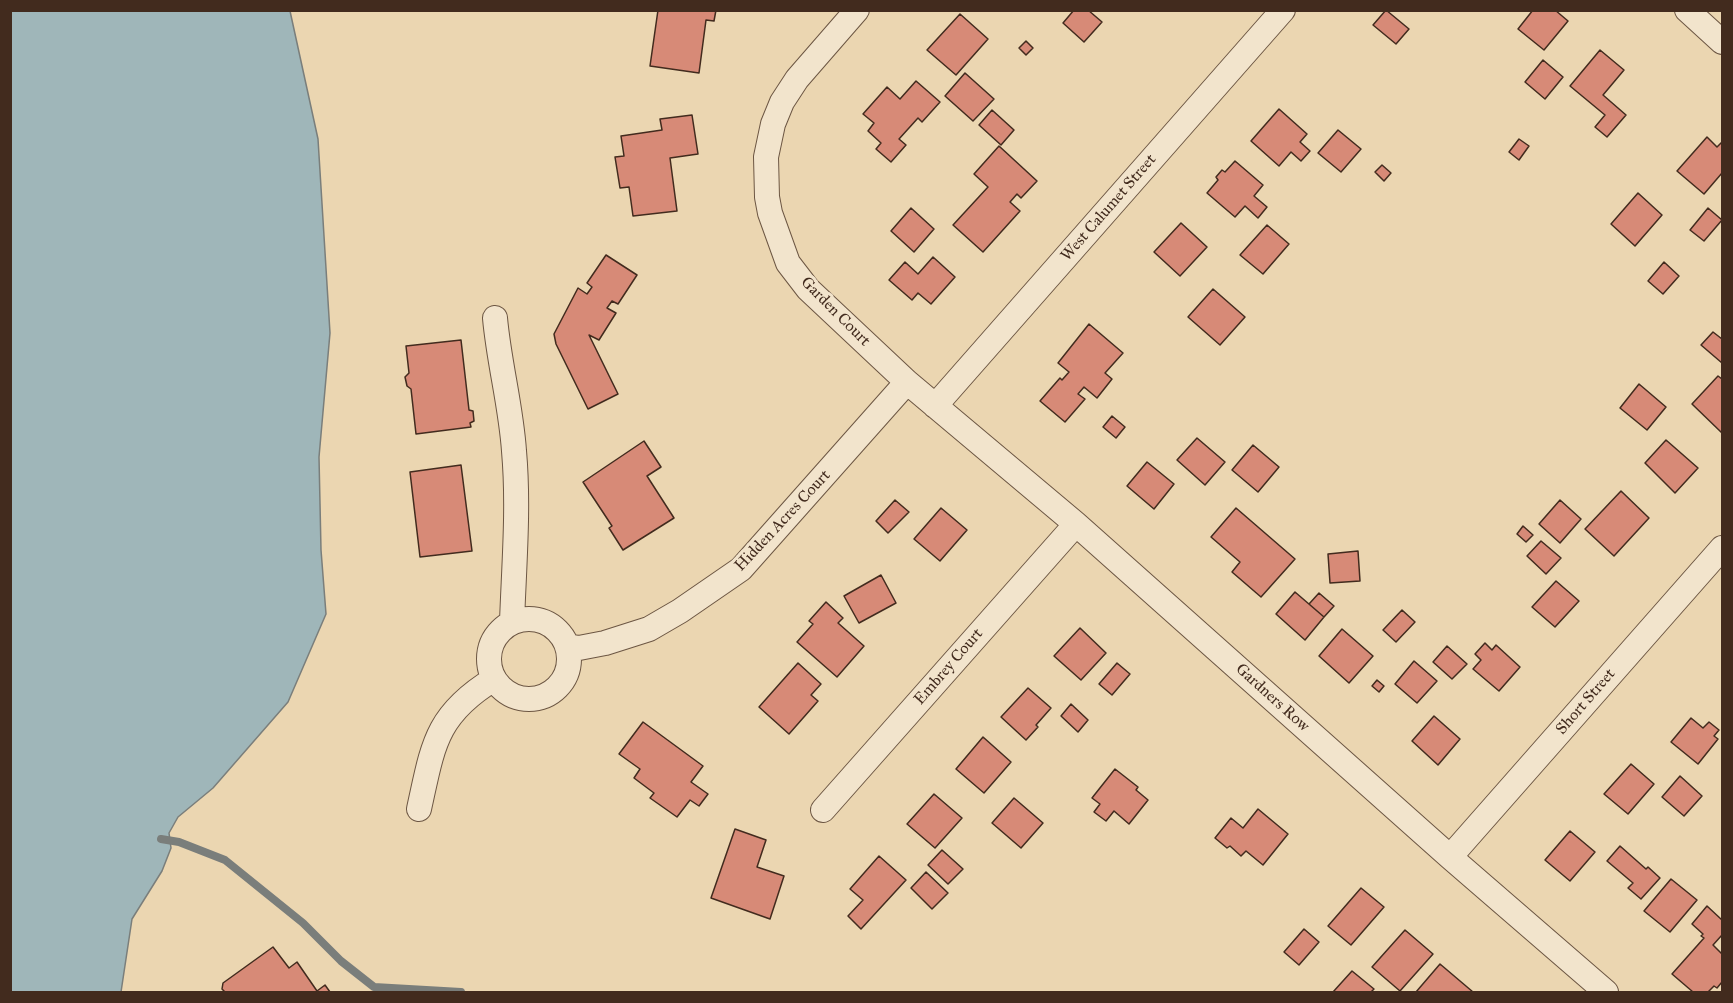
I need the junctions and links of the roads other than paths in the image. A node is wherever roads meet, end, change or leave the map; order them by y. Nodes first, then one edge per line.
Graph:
1 (857, 10) edge
2 (1283, 10) edge
3 (1687, 10) edge
4 (1722, 40) edge
5 (495, 318) dead end
6 (907, 382) junction
7 (935, 406) junction
8 (1076, 524) junction
9 (1722, 548) edge
10 (512, 622) junction
11 (567, 646) junction
12 (494, 679) junction
13 (419, 809) dead end
14 (823, 810) dead end
15 (1450, 857) junction
16 (1606, 993) edge

1 - 6 street, Garden Court
2 - 7 street, West Calumet Street
3 - 4 street
5 - 10 street
6 - 7 street, Garden Court
6 - 11 street, Hidden Acres Court
7 - 8 street, Gardners Row
8 - 14 street, Embrey Court
8 - 15 street, Gardners Row
9 - 15 street, Short Street
10 - 11 street
10 - 12 street
11 - 12 street
12 - 13 street
15 - 16 street, Gardners Row

